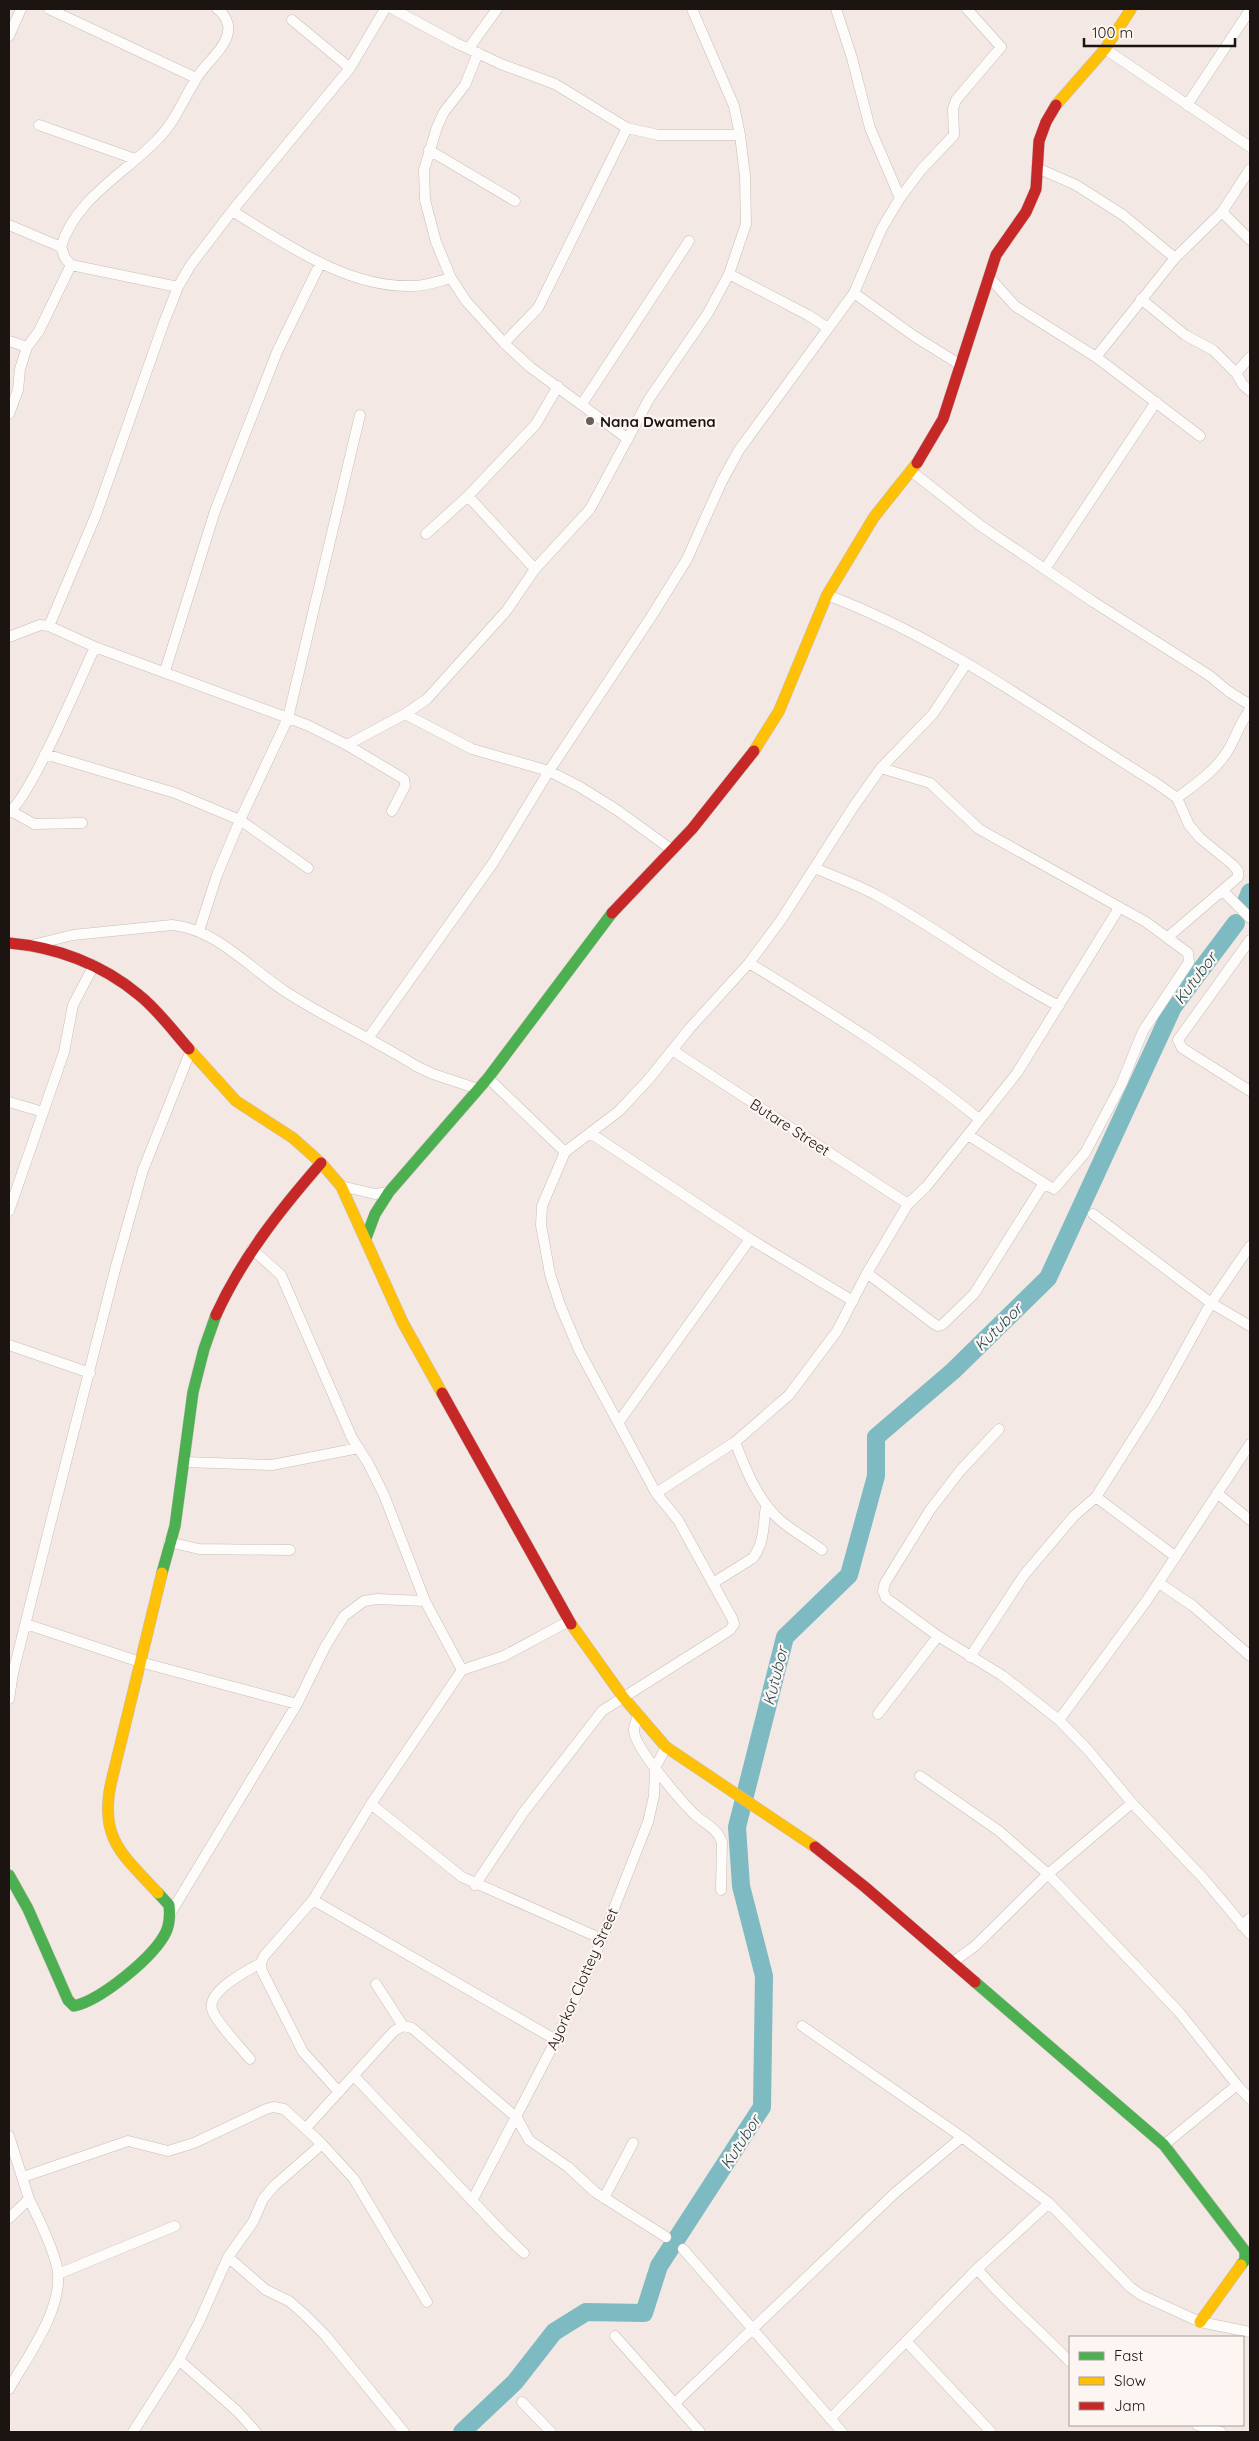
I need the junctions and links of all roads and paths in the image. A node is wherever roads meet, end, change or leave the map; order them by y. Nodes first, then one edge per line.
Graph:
1 (22, 9) edge
2 (50, 9) edge
3 (217, 9) edge
4 (385, 9) edge
5 (393, 9) edge
6 (498, 9) edge
7 (692, 9) edge
8 (836, 9) edge
9 (967, 9) edge
10 (1132, 9) edge
11 (1250, 10) edge
12 (66, 12) edge
13 (292, 20) dead end
14 (9, 36) edge
15 (1105, 50) junction
16 (474, 51) junction
17 (350, 68) junction
18 (196, 78) junction
19 (1187, 105) junction
20 (39, 125) dead end
21 (627, 128) junction
22 (740, 135) junction
23 (1250, 147) edge
24 (429, 150) junction
25 (135, 159) junction
26 (1037, 168) junction
27 (1250, 169) edge
28 (900, 198) junction
29 (515, 201) dead end
30 (232, 210) junction
31 (1222, 212) junction
32 (9, 225) edge
33 (1250, 240) edge
34 (689, 241) dead end
35 (61, 247) junction
36 (1174, 258) junction
37 (320, 264) junction
38 (71, 265) junction
39 (729, 274) junction
40 (989, 277) junction
41 (451, 278) junction
42 (178, 288) junction
43 (854, 293) junction
44 (1140, 299) junction
45 (828, 328) junction
46 (9, 341) edge
47 (504, 343) junction
48 (27, 347) junction
49 (1096, 357) junction
50 (1250, 357) edge
51 (959, 364) junction
52 (1236, 373) junction
53 (558, 386) junction
54 (1250, 391) edge
55 (1156, 402) junction
56 (582, 404) junction
57 (9, 414) edge
58 (360, 415) dead end
59 (1200, 436) dead end
60 (628, 439) junction
61 (910, 471) junction
62 (468, 496) junction
63 (426, 534) dead end
64 (535, 569) junction
65 (1045, 569) junction
66 (827, 595) junction
67 (49, 626) junction
68 (9, 637) edge
69 (95, 646) junction
70 (966, 664) junction
71 (165, 671) junction
72 (1250, 705) edge
73 (1250, 710) edge
74 (405, 714) junction
75 (288, 718) junction
76 (347, 745) junction
77 (45, 754) junction
78 (881, 768) junction
79 (549, 771) junction
80 (1177, 798) junction
81 (392, 811) dead end
82 (10, 812) edge
83 (240, 820) junction
84 (82, 823) dead end
85 (672, 850) junction
86 (308, 868) dead end
87 (815, 868) junction
88 (1223, 891) junction
89 (1119, 908) junction
90 (1250, 918) edge
91 (199, 931) junction
92 (1168, 937) junction
93 (1250, 940) edge
94 (9, 943) edge
95 (31, 945) junction
96 (749, 964) junction
97 (94, 966) junction
98 (1059, 1006) junction
99 (368, 1037) junction
100 (191, 1050) junction
101 (672, 1050) junction
102 (488, 1078) junction
103 (478, 1090) junction
104 (1250, 1091) edge
105 (9, 1102) edge
106 (43, 1112) junction
107 (979, 1119) junction
108 (590, 1133) junction
109 (968, 1135) junction
110 (565, 1152) junction
111 (321, 1163) junction
112 (1044, 1183) junction
113 (340, 1186) junction
114 (389, 1192) junction
115 (908, 1204) junction
116 (9, 1211) edge
117 (1093, 1214) dead end
118 (366, 1238) junction
119 (750, 1239) junction
120 (1250, 1246) edge
121 (252, 1249) junction
122 (867, 1273) junction
123 (853, 1301) junction
124 (1211, 1303) junction
125 (1250, 1326) edge
126 (9, 1345) edge
127 (90, 1372) junction
128 (618, 1423) junction
129 (999, 1429) dead end
130 (735, 1442) junction
131 (1250, 1444) edge
132 (359, 1448) junction
133 (184, 1462) junction
134 (656, 1493) junction
135 (1217, 1493) junction
136 (1096, 1497) junction
137 (766, 1506) junction
138 (1250, 1520) edge
139 (169, 1542) junction
140 (290, 1550) dead end
141 (822, 1550) dead end
142 (1176, 1557) junction
143 (713, 1583) junction
144 (1159, 1583) junction
145 (425, 1602) junction
146 (569, 1621) junction
147 (26, 1624) junction
148 (938, 1636) junction
149 (1250, 1656) edge
150 (970, 1657) junction
151 (140, 1662) junction
152 (462, 1670) junction
153 (11, 1673) edge
154 (623, 1697) junction
155 (9, 1699) edge
156 (297, 1704) junction
157 (878, 1714) dead end
158 (638, 1715) junction
159 (1059, 1720) junction
160 (666, 1747) junction
161 (655, 1768) junction
162 (920, 1776) dead end
163 (1132, 1803) junction
164 (371, 1804) junction
165 (1048, 1874) junction
166 (9, 1876) edge
167 (476, 1885) junction
168 (721, 1890) dead end
169 (313, 1900) junction
170 (170, 1914) junction
171 (1250, 1918) edge
172 (1242, 1926) junction
173 (1250, 1934) edge
174 (602, 1939) junction
175 (953, 1962) junction
176 (261, 1963) junction
177 (376, 1984) dead end
178 (403, 2026) junction
179 (802, 2026) dead end
180 (556, 2040) junction
181 (250, 2059) dead end
182 (354, 2076) junction
183 (1237, 2085) junction
184 (339, 2092) junction
185 (1250, 2099) edge
186 (517, 2118) junction
187 (306, 2128) junction
188 (9, 2136) edge
189 (962, 2137) junction
190 (633, 2143) dead end
191 (322, 2144) junction
192 (1164, 2144) junction
193 (23, 2177) junction
194 (604, 2198) junction
195 (29, 2199) junction
196 (472, 2201) junction
197 (1049, 2203) junction
198 (9, 2218) edge
199 (175, 2226) dead end
200 (666, 2237) dead end
201 (683, 2249) dead end
202 (524, 2253) dead end
203 (228, 2257) junction
204 (977, 2270) junction
205 (58, 2274) junction
206 (427, 2302) dead end
207 (1200, 2322) junction
208 (752, 2330) junction
209 (1250, 2332) edge
210 (615, 2336) dead end
211 (906, 2341) junction
212 (179, 2360) junction
213 (1069, 2361) edge
214 (9, 2389) edge
215 (522, 2402) dead end
216 (675, 2403) junction
217 (830, 2419) junction
218 (1201, 2426) edge
219 (133, 2432) edge
220 (256, 2432) edge
221 (404, 2432) edge
222 (551, 2432) edge
223 (700, 2432) edge
224 (842, 2432) edge
225 (991, 2432) edge
226 (1221, 2432) edge

1 - 14 street
2 - 12 street
3 - 18 street
4 - 17 street
5 - 16 street
6 - 16 street
7 - 22 street
8 - 28 street
9 - 28 street
10 - 15 street
11 - 19 street
12 - 18 street
13 - 17 street
15 - 19 street
15 - 26 street
16 - 21 street
16 - 24 street
17 - 30 street
18 - 25 street
19 - 23 street
20 - 25 street
21 - 22 street
21 - 47 street
22 - 39 street
24 - 29 street
24 - 41 street
25 - 35 street
26 - 36 street
26 - 40 street
27 - 31 street
28 - 43 street
30 - 37 street
30 - 42 street
31 - 33 street
31 - 36 street
32 - 35 street
34 - 56 street
35 - 38 street
36 - 44 street
37 - 41 street
37 - 71 street
38 - 42 street
38 - 48 street
39 - 45 street
39 - 60 street
40 - 49 street
40 - 51 street
41 - 47 street
42 - 67 street
43 - 45 street
43 - 51 street
44 - 49 street
44 - 52 street
45 - 79 street
46 - 48 street
47 - 53 street
48 - 57 street
49 - 55 street
50 - 52 street
51 - 61 street
52 - 54 street
53 - 56 street
53 - 62 street
55 - 59 street
55 - 65 street
56 - 60 street
58 - 75 street
60 - 64 street
61 - 65 street
61 - 66 street
62 - 63 street
62 - 64 street
64 - 74 street
65 - 72 street
66 - 70 street
66 - 85 street
67 - 68 street
67 - 69 street
69 - 71 street
69 - 77 street
70 - 78 street
70 - 80 street
71 - 75 street
73 - 80 street
74 - 76 street
74 - 79 street
75 - 76 street
75 - 83 street
76 - 81 street
77 - 82 street
77 - 83 street
78 - 87 street
78 - 89 street
79 - 85 street
79 - 99 street
80 - 88 street
82 - 84 street
83 - 86 street
83 - 91 street
85 - 102 street
87 - 96 street
87 - 98 street
88 - 90 street
88 - 92 street
89 - 92 street
89 - 98 street
91 - 95 street
91 - 99 street
92 - 112 street
93 - 104 street
94 - 95 street
95 - 97 street
96 - 101 street
96 - 107 street
97 - 100 street
97 - 106 street
98 - 107 street
99 - 103 street
100 - 111 street
100 - 127 street
101 - 108 street
101 - 115 street, Butare Street
102 - 103 street
102 - 110 street
103 - 114 street
105 - 106 street
106 - 116 street
107 - 109 street
108 - 110 street
108 - 119 street
109 - 112 street
109 - 115 street
110 - 128 street
111 - 113 street
111 - 121 street
112 - 122 street
113 - 114 street
113 - 118 street
114 - 118 street
115 - 122 street
117 - 124 street
118 - 146 street
119 - 123 street
119 - 128 street
120 - 124 street
121 - 132 street
121 - 133 street
122 - 123 street
123 - 130 street
124 - 125 street
124 - 136 street
126 - 127 street
127 - 147 street
128 - 134 street
129 - 148 street
130 - 134 street
130 - 137 street
131 - 135 street
132 - 133 street
132 - 145 street
133 - 139 street
134 - 143 street
135 - 138 street
135 - 142 street
136 - 142 street
136 - 150 street
137 - 141 street
137 - 143 street
139 - 140 street
139 - 151 street
142 - 144 street
143 - 154 street
144 - 149 street
144 - 159 street
145 - 152 street
145 - 156 street
146 - 152 street
146 - 154 street
147 - 151 street
147 - 153 street
148 - 150 street
148 - 157 street
150 - 159 street
151 - 156 street
151 - 170 street
152 - 164 street
153 - 155 street
154 - 158 street
154 - 167 street
156 - 170 street
158 - 160 street
158 - 161 street
159 - 163 street
160 - 161 street, Ayorkor Clottey Street
160 - 175 street
161 - 168 street
161 - 174 street, Ayorkor Clottey Street
162 - 165 street
163 - 165 street
163 - 172 street
164 - 167 street
164 - 169 street
165 - 175 street
165 - 183 street
166 - 170 street
167 - 174 street
169 - 176 street
169 - 180 street
171 - 172 street
172 - 173 street
174 - 180 street, Ayorkor Clottey Street
175 - 192 street
176 - 181 street
176 - 184 street
177 - 178 street
178 - 182 street
178 - 186 street
179 - 189 street
180 - 186 street, Ayorkor Clottey Street
182 - 184 street
182 - 196 street
183 - 185 street
183 - 192 street
184 - 187 street
186 - 194 street
186 - 196 street, Ayorkor Clottey Street
187 - 191 street
187 - 193 street
188 - 193 street
189 - 197 street
189 - 208 street
190 - 194 street
191 - 203 street
191 - 206 street
192 - 207 street
193 - 195 street
194 - 200 street
195 - 198 street
195 - 205 street
196 - 202 street
197 - 204 street
197 - 207 street
199 - 205 street
201 - 208 street
203 - 212 street
203 - 221 street
204 - 211 street
204 - 213 street
205 - 214 street
207 - 209 street
208 - 216 street
208 - 217 street
210 - 216 street
211 - 217 street
211 - 225 street
212 - 219 street
212 - 220 street
215 - 222 street
216 - 223 street
217 - 224 street
218 - 226 street

